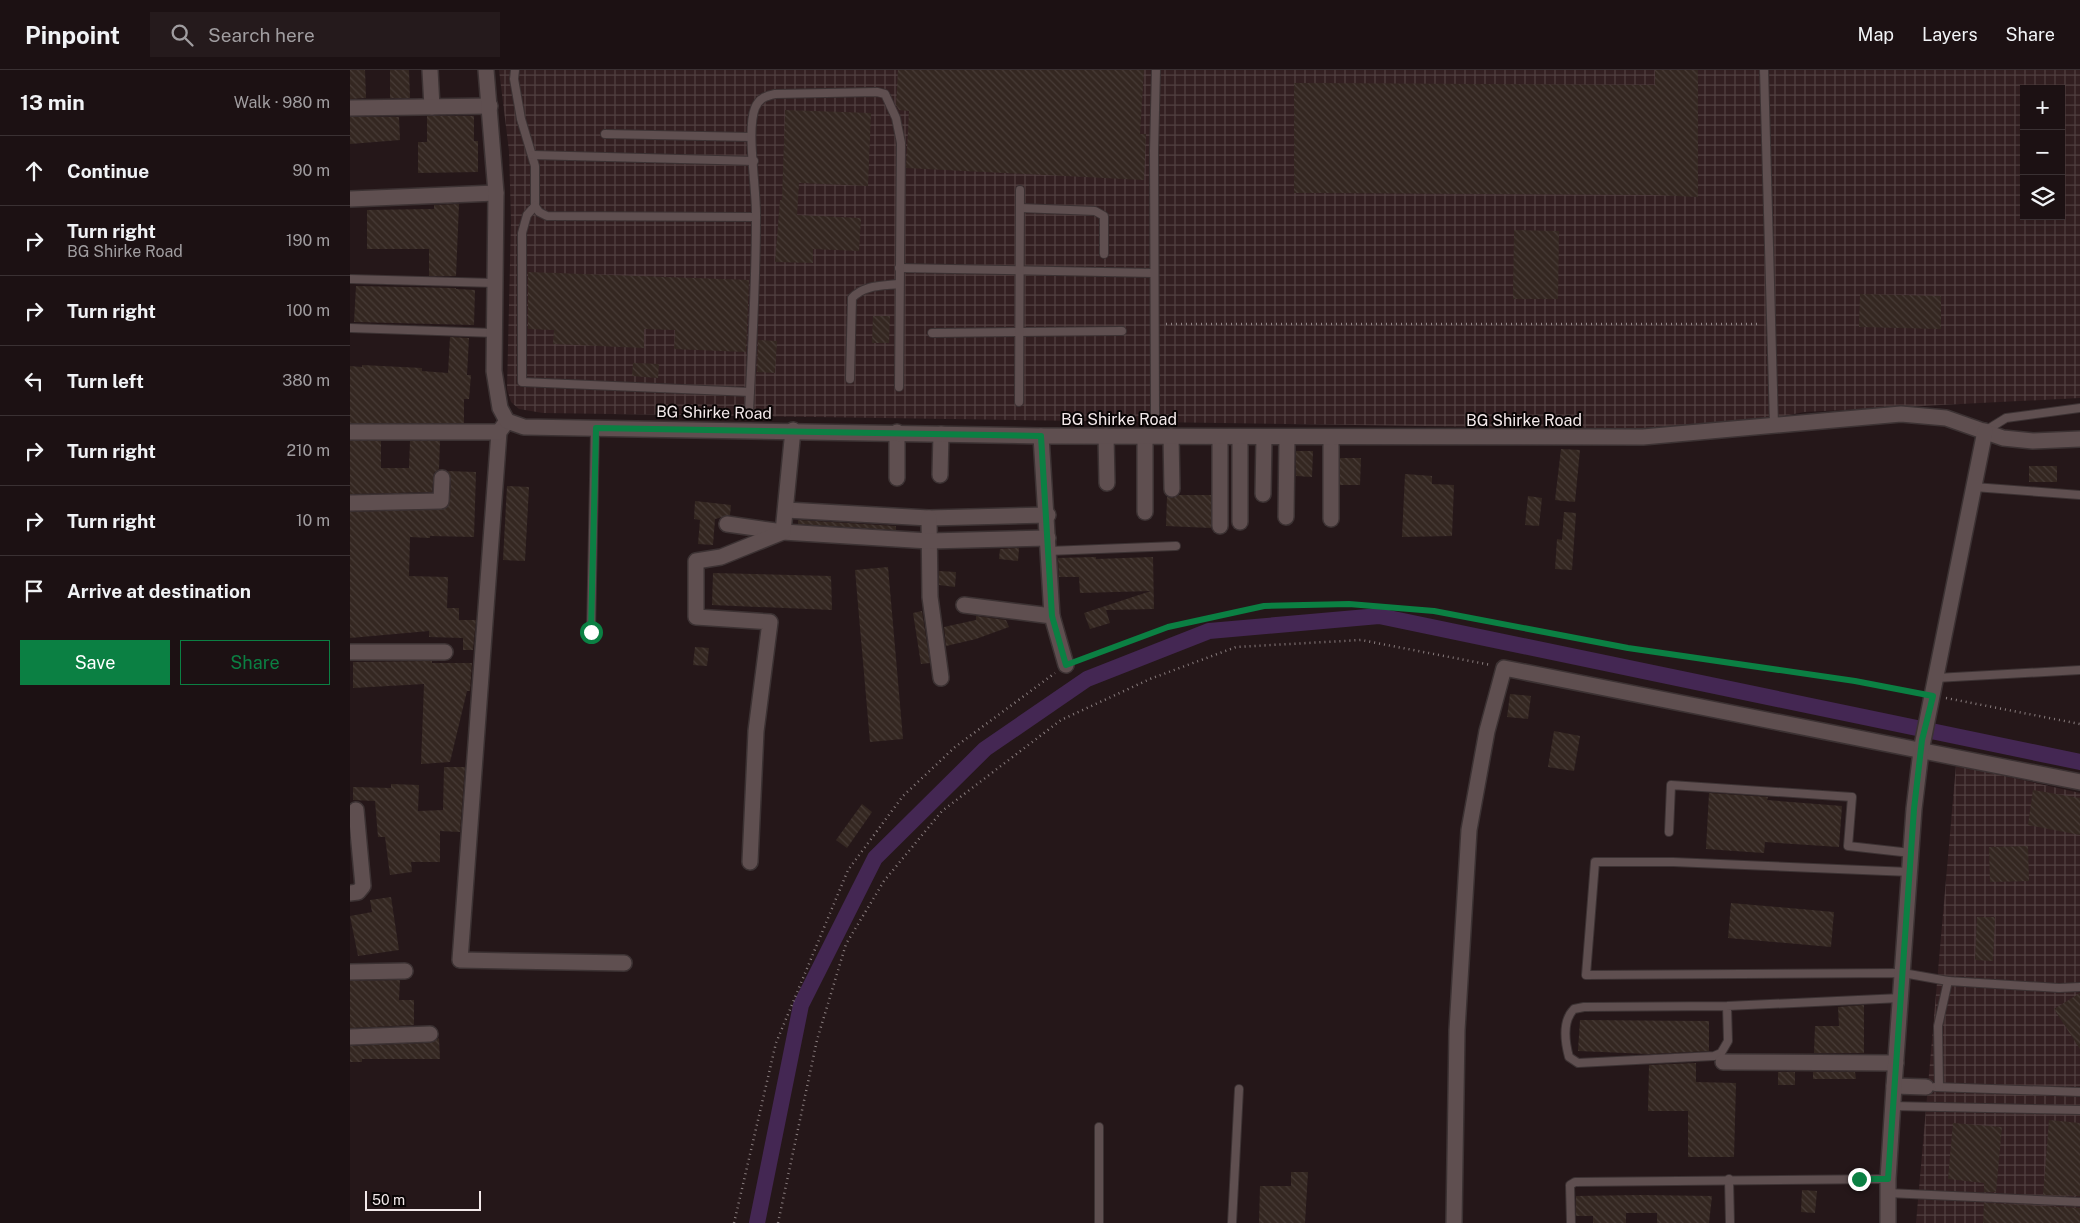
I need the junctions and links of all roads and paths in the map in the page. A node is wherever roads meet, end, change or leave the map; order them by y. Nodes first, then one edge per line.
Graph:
1 (430, 70) edge
2 (486, 70) edge
3 (514, 70) edge
4 (1156, 70) edge
5 (1764, 70) edge
6 (490, 106) junction
7 (432, 107) junction
8 (350, 108) edge
9 (605, 134) dead end
10 (752, 137) junction
11 (533, 155) junction
12 (754, 160) junction
13 (1020, 190) dead end
14 (496, 193) junction
15 (350, 199) edge
16 (535, 206) junction
17 (1020, 208) junction
18 (756, 217) junction
19 (1104, 254) dead end
20 (899, 268) junction
21 (1020, 271) junction
22 (1154, 273) junction
23 (350, 279) edge
24 (495, 283) junction
25 (898, 284) junction
26 (1154, 324) junction
27 (1771, 324) junction
28 (350, 328) edge
29 (1122, 331) dead end
30 (1020, 332) junction
31 (495, 333) junction
32 (932, 333) dead end
33 (850, 379) dead end
34 (899, 387) dead end
35 (750, 392) junction
36 (1019, 402) dead end
37 (2080, 408) edge
38 (749, 412) dead end
39 (1155, 414) dead end
40 (1774, 425) junction
41 (503, 427) junction
42 (596, 428) junction
43 (793, 430) junction
44 (1985, 431) junction
45 (350, 432) edge
46 (897, 432) junction
47 (941, 434) junction
48 (1041, 436) junction
49 (1106, 436) junction
50 (1145, 436) junction
51 (1171, 436) junction
52 (1220, 437) junction
53 (1240, 437) junction
54 (1264, 437) junction
55 (1287, 437) junction
56 (1332, 437) junction
57 (2080, 439) edge
58 (940, 475) dead end
59 (442, 478) dead end
60 (897, 478) dead end
61 (1106, 483) dead end
62 (1974, 487) junction
63 (1172, 489) dead end
64 (1264, 494) dead end
65 (2080, 495) edge
66 (350, 502) edge
67 (786, 510) junction
68 (1145, 512) dead end
69 (1048, 516) junction
70 (1286, 517) dead end
71 (929, 518) junction
72 (1331, 519) dead end
73 (1240, 522) dead end
74 (727, 524) dead end
75 (1220, 526) dead end
76 (783, 532) junction
77 (929, 541) junction
78 (1048, 544) junction
79 (1176, 546) dead end
80 (964, 605) dead end
81 (1052, 616) junction
82 (591, 632) dead end
83 (350, 652) edge
84 (445, 652) dead end
85 (1066, 665) junction
86 (1504, 668) junction
87 (2080, 670) edge
88 (941, 678) dead end
89 (1936, 678) junction
90 (1931, 703) junction
91 (2080, 724) edge
92 (1921, 746) junction
93 (2080, 782) edge
94 (356, 810) dead end
95 (1669, 832) dead end
96 (1911, 853) junction
97 (750, 862) dead end
98 (1910, 872) junction
99 (350, 893) edge
100 (624, 963) dead end
101 (404, 971) dead end
102 (350, 972) edge
103 (1903, 973) junction
104 (1948, 981) junction
105 (2080, 987) edge
106 (1902, 998) junction
107 (1727, 1006) junction
108 (430, 1034) dead end
109 (350, 1037) edge
110 (1723, 1062) dead end
111 (1896, 1063) junction
112 (1894, 1086) junction
113 (1932, 1087) junction
114 (1239, 1089) dead end
115 (2080, 1092) edge
116 (1892, 1106) junction
117 (2080, 1110) edge
118 (1099, 1127) dead end
119 (1729, 1179) junction
120 (1888, 1186) junction
121 (2080, 1202) edge
122 (734, 1223) edge
123 (778, 1223) edge
124 (1099, 1223) edge
125 (1232, 1223) edge
126 (1454, 1223) edge
127 (1571, 1223) edge
128 (1730, 1223) edge
129 (1888, 1223) edge

1 - 7 street
2 - 6 street
3 - 11 lane
4 - 22 lane
5 - 27 lane
6 - 7 street
6 - 14 street
7 - 8 street
9 - 10 lane
10 - 12 lane
10 - 20 lane
11 - 12 lane
11 - 16 lane
12 - 18 lane
13 - 17 lane
14 - 15 street
14 - 24 street
16 - 18 lane
16 - 35 lane
17 - 19 lane
17 - 21 lane
18 - 35 lane
20 - 21 lane
20 - 25 lane
21 - 22 lane
21 - 30 lane
22 - 26 lane
23 - 24 lane
24 - 31 street
25 - 33 lane
25 - 34 lane
26 - 27 path
26 - 39 lane
27 - 40 lane
28 - 31 lane
29 - 30 lane
30 - 32 lane
30 - 36 lane
31 - 41 street
35 - 38 lane
37 - 44 lane
40 - 44 street, BG Shirke Road
40 - 56 street, BG Shirke Road
41 - 42 street, BG Shirke Road
41 - 45 street, BG Shirke Road
41 - 100 street
42 - 43 street, BG Shirke Road
42 - 82 lane
43 - 46 street, BG Shirke Road
43 - 67 street
44 - 57 street, BG Shirke Road
44 - 62 street
46 - 47 street, BG Shirke Road
46 - 60 street
47 - 48 street, BG Shirke Road
47 - 58 street
48 - 49 street, BG Shirke Road
48 - 69 street
49 - 50 street, BG Shirke Road
49 - 61 street
50 - 51 street, BG Shirke Road
50 - 68 street
51 - 52 street, BG Shirke Road
51 - 63 street
52 - 53 street, BG Shirke Road
52 - 75 street
53 - 54 street, BG Shirke Road
53 - 73 street
54 - 55 street, BG Shirke Road
54 - 64 street
55 - 56 street, BG Shirke Road
55 - 70 street
56 - 72 street
59 - 66 street
62 - 65 lane
62 - 89 street
67 - 71 street
67 - 76 street
69 - 71 street
69 - 78 street
71 - 77 street
74 - 76 street
76 - 77 street
76 - 97 street
77 - 78 street
77 - 88 street
78 - 79 lane
78 - 81 street
80 - 81 street
81 - 85 street
83 - 84 street
85 - 90 path
85 - 122 path
86 - 92 street
86 - 123 path
86 - 126 street
87 - 89 lane
89 - 90 street
90 - 91 path
90 - 92 street
92 - 93 street
92 - 96 street
94 - 99 street
95 - 96 lane
96 - 98 street
98 - 103 street
98 - 103 lane
101 - 102 street
103 - 104 lane
103 - 106 street
104 - 105 lane
104 - 113 lane
106 - 107 lane
106 - 111 street
107 - 107 lane
108 - 109 street
110 - 111 street
111 - 112 street
112 - 113 street
112 - 116 street
113 - 115 lane
114 - 125 lane
116 - 117 lane
116 - 120 street
118 - 124 lane
119 - 120 lane
119 - 127 lane
119 - 128 lane
120 - 121 lane
120 - 129 street

